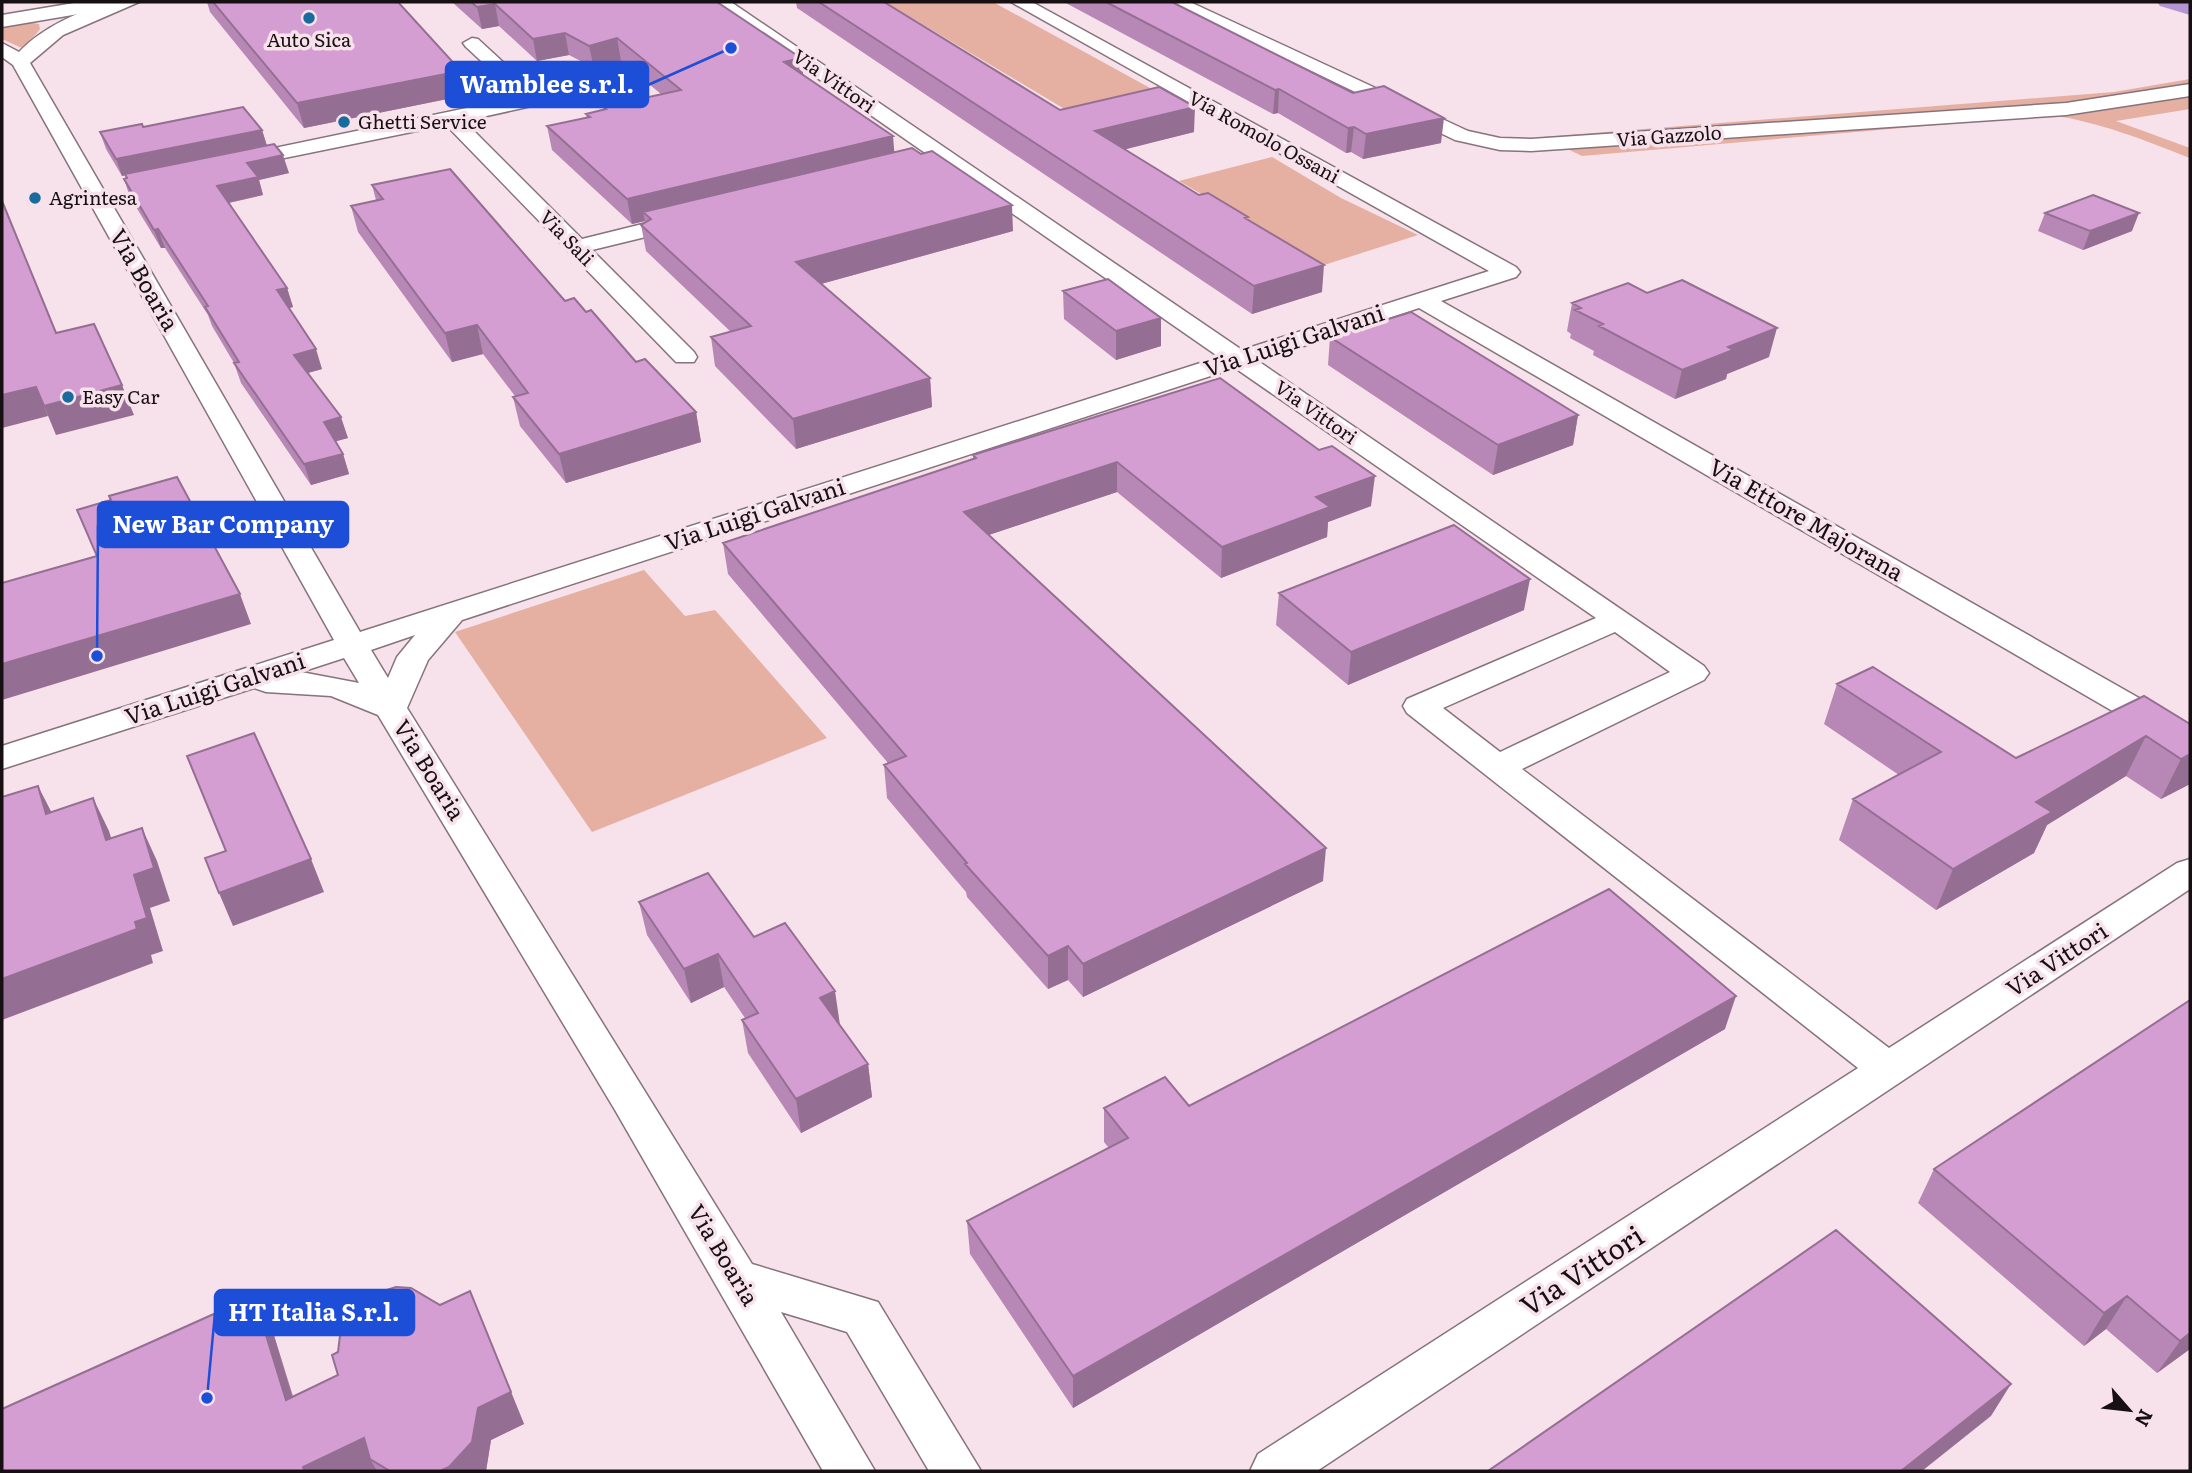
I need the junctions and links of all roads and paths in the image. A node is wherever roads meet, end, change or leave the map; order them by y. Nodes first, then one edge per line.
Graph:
1 (77, 2) edge
2 (114, 2) edge
3 (130, 2) edge
4 (1020, 2) edge
5 (1177, 2) edge
6 (734, 4) edge
7 (2, 18) edge
8 (24, 18) junction
9 (49, 33) junction
10 (472, 43) dead end
11 (11, 55) edge
12 (2190, 90) edge
13 (450, 118) junction
14 (214, 166) edge
15 (120, 186) dead end
16 (93, 191) junction
17 (708, 215) edge
18 (576, 247) junction
19 (1508, 272) joint
20 (1422, 300) junction
21 (685, 357) dead end
22 (1239, 359) junction
23 (453, 612) junction
24 (1618, 620) junction
25 (352, 645) junction
26 (233, 683) junction
27 (391, 708) junction
28 (2190, 741) edge
29 (2, 758) edge
30 (1497, 767) junction
31 (2190, 872) edge
32 (1890, 1071) junction
33 (737, 1279) junction
34 (850, 1471) edge
35 (956, 1471) edge
36 (1275, 1471) edge

1 - 7 main road
2 - 8 main road
3 - 9 street, Via Boaria
4 - 19 street, Via Romolo Ossani
5 - 12 street, Via Gazzolo
6 - 22 street, Via Vittori
7 - 8 main road
8 - 9 street
9 - 11 street, Via Boaria
10 - 13 street
11 - 16 street, Via Boaria
13 - 14 street
13 - 18 street, Via Sali
15 - 16 street
16 - 25 street, Via Boaria
17 - 18 street
18 - 21 street, Via Sali
19 - 20 street, Via Luigi Galvani
20 - 22 street, Via Luigi Galvani
20 - 28 street, Via Ettore Majorana
22 - 23 street, Via Luigi Galvani
22 - 24 street, Via Vittori
23 - 25 street, Via Luigi Galvani
23 - 27 street
24 - 30 street, Via Vittori
24 - 30 street
25 - 26 street, Via Luigi Galvani
25 - 27 street, Via Boaria
26 - 27 street
26 - 29 street, Via Luigi Galvani
27 - 33 street, Via Boaria
30 - 32 street
31 - 32 street, Via Vittori
32 - 36 street, Via Vittori
33 - 34 street, Via Boaria
33 - 35 street

